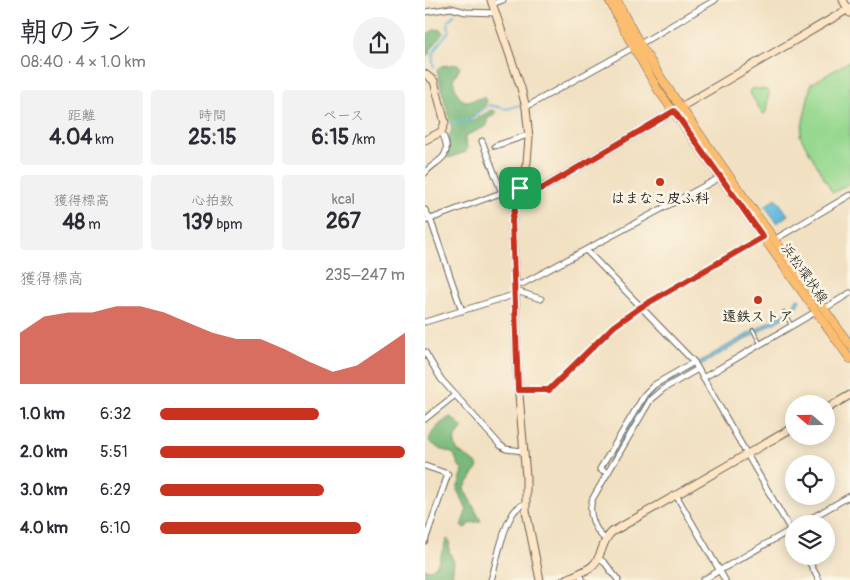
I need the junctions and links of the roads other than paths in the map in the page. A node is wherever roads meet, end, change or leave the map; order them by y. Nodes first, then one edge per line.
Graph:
1 (503, 0) edge
2 (609, 0) edge
3 (617, 0) edge
4 (715, 0) edge
5 (843, 0) edge
6 (492, 2) edge
7 (847, 11) edge
8 (425, 12) edge
9 (495, 14) junction
10 (637, 46) junction
11 (425, 74) edge
12 (525, 107) junction
13 (677, 109) junction
14 (441, 132) junction
15 (528, 135) junction
16 (425, 140) edge
17 (482, 141) dead end
18 (495, 146) dead end
19 (425, 172) edge
20 (721, 177) junction
21 (520, 188) junction
22 (502, 193) junction
23 (850, 195) edge
24 (425, 210) edge
25 (427, 220) edge
26 (763, 237) junction
27 (775, 240) junction
28 (586, 250) junction
29 (516, 291) junction
30 (850, 293) edge
31 (541, 299) dead end
32 (641, 307) junction
33 (820, 310) junction
34 (463, 311) junction
35 (785, 314) dead end
36 (425, 322) edge
37 (792, 326) junction
38 (754, 331) dead end
39 (761, 344) junction
40 (850, 345) edge
41 (425, 352) edge
42 (850, 359) edge
43 (694, 362) junction
44 (698, 370) junction
45 (703, 378) junction
46 (518, 390) junction
47 (455, 395) junction
48 (850, 395) edge
49 (835, 403) edge
50 (425, 420) edge
51 (785, 432) edge
52 (523, 451) junction
53 (747, 454) junction
54 (425, 466) edge
55 (608, 473) junction
56 (676, 495) junction
57 (850, 496) edge
58 (526, 504) junction
59 (817, 515) edge
60 (785, 517) edge
61 (785, 533) edge
62 (605, 539) junction
63 (425, 541) edge
64 (598, 558) junction
65 (811, 565) edge
66 (720, 571) junction
67 (579, 573) junction
68 (491, 580) edge
69 (540, 580) edge
70 (564, 580) edge
71 (583, 580) edge
72 (618, 580) edge
73 (703, 580) edge
74 (725, 580) edge
75 (819, 580) edge

1 - 6 street
2 - 10 main road, 浜松環状線
3 - 10 main road, 浜松環状線
4 - 10 street
5 - 7 street
6 - 9 street
7 - 13 street
8 - 9 street
9 - 12 street
10 - 12 street
10 - 13 main road, 浜松環状線
11 - 14 street
12 - 15 street
13 - 20 main road, 浜松環状線
13 - 21 street
13 - 27 main road, 浜松環状線
14 - 16 street
14 - 19 street
15 - 18 street
15 - 21 street
17 - 22 street
20 - 26 main road, 浜松環状線
20 - 28 street
21 - 22 street
21 - 29 street
22 - 25 street
23 - 27 street
24 - 25 street
25 - 34 street
26 - 32 street
26 - 33 main road, 浜松環状線
27 - 33 main road, 浜松環状線
28 - 29 street
28 - 32 street
29 - 31 street
29 - 34 street
29 - 46 street
30 - 33 street
32 - 43 street
32 - 46 street
33 - 37 street
33 - 40 main road, 浜松環状線
33 - 42 main road, 浜松環状線
34 - 36 street
35 - 37 lane
37 - 39 street
38 - 39 lane
39 - 45 street
41 - 47 street
43 - 44 street
43 - 55 street
44 - 45 street
44 - 55 street
45 - 53 street
46 - 52 street
47 - 50 street
47 - 52 street
48 - 49 street
51 - 53 street
52 - 58 street
53 - 56 street
53 - 60 street
54 - 63 street
55 - 62 street
56 - 62 street
56 - 66 street
57 - 59 street
58 - 68 street
58 - 69 street
61 - 66 street
62 - 64 street
64 - 67 street
64 - 72 street
65 - 75 street
66 - 73 street
66 - 74 street
67 - 70 street
67 - 71 street

